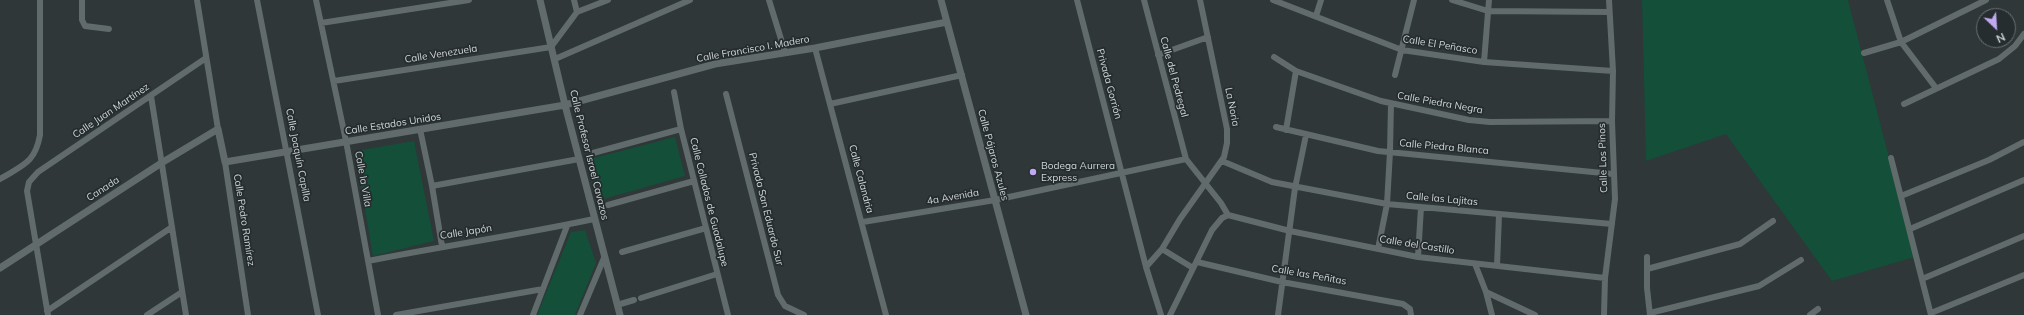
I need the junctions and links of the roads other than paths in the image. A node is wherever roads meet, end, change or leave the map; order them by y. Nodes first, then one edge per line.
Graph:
1 (40, 0) edge
2 (82, 0) edge
3 (197, 0) edge
4 (257, 0) edge
5 (316, 0) edge
6 (469, 0) edge
7 (540, 0) edge
8 (574, 0) edge
9 (608, 0) edge
10 (690, 0) edge
11 (769, 0) edge
12 (941, 0) edge
13 (1077, 0) edge
14 (1144, 0) edge
15 (1200, 0) edge
16 (1273, 0) edge
17 (1321, 0) edge
18 (1414, 0) edge
19 (1452, 0) edge
20 (1489, 0) edge
21 (1609, 0) edge
22 (1888, 0) edge
23 (1986, 0) edge
24 (1488, 11) junction
25 (577, 12) junction
26 (1609, 12) junction
27 (1316, 16) junction
28 (321, 22) junction
29 (947, 22) junction
30 (109, 29) dead end
31 (2024, 34) edge
32 (1208, 37) junction
33 (1901, 42) junction
34 (551, 47) junction
35 (815, 48) junction
36 (1402, 50) junction
37 (785, 52) junction
38 (1864, 53) dead end
39 (1158, 55) junction
40 (1274, 57) dead end
41 (206, 58) junction
42 (555, 59) junction
43 (1484, 62) junction
44 (1296, 71) junction
45 (1612, 71) junction
46 (962, 74) junction
47 (1395, 75) dead end
48 (334, 81) junction
49 (1936, 88) junction
50 (674, 92) dead end
51 (726, 94) dead end
52 (151, 96) junction
53 (830, 104) junction
54 (1391, 104) junction
55 (1904, 104) dead end
56 (565, 105) junction
57 (1612, 121) junction
58 (1276, 127) dead end
59 (218, 129) junction
60 (420, 129) junction
61 (681, 129) junction
62 (1286, 130) junction
63 (1306, 135) junction
64 (346, 141) junction
65 (2024, 142) edge
66 (287, 152) junction
67 (1390, 152) junction
68 (593, 153) dead end
69 (1891, 158) dead end
70 (579, 159) junction
71 (1186, 159) junction
72 (1222, 161) junction
73 (163, 162) junction
74 (225, 162) junction
75 (1122, 173) junction
76 (1613, 174) junction
77 (0, 179) edge
78 (2024, 180) edge
79 (694, 181) junction
80 (432, 186) junction
81 (1295, 188) junction
82 (1901, 196) junction
83 (995, 200) junction
84 (1387, 204) junction
85 (608, 205) dead end
86 (1421, 207) junction
87 (1228, 215) junction
88 (1499, 215) junction
89 (594, 219) junction
90 (1773, 221) dead end
91 (863, 222) junction
92 (1612, 224) junction
93 (567, 226) junction
94 (172, 227) junction
95 (706, 228) junction
96 (1910, 229) junction
97 (1290, 231) junction
98 (2024, 236) edge
99 (37, 244) junction
100 (442, 246) junction
101 (1162, 249) junction
102 (1378, 249) junction
103 (622, 252) dead end
104 (1418, 257) junction
105 (1647, 257) dead end
106 (604, 258) junction
107 (1802, 260) dead end
108 (368, 261) junction
109 (1475, 264) junction
110 (1195, 265) junction
111 (1498, 266) junction
112 (1146, 267) junction
113 (0, 268) edge
114 (1647, 269) junction
115 (717, 274) junction
116 (2024, 275) edge
117 (1606, 278) junction
118 (1922, 279) junction
119 (1282, 282) junction
120 (543, 290) junction
121 (182, 292) junction
122 (1486, 292) junction
123 (641, 298) dead end
124 (1502, 299) junction
125 (634, 300) dead end
126 (617, 305) junction
127 (1490, 307) junction
128 (1818, 310) dead end
129 (48, 313) edge
130 (1650, 314) edge
131 (1931, 314) edge
132 (147, 315) edge
133 (186, 315) edge
134 (248, 315) edge
135 (318, 315) edge
136 (378, 315) edge
137 (396, 315) edge
138 (533, 315) edge
139 (580, 315) edge
140 (620, 315) edge
141 (728, 315) edge
142 (804, 315) edge
143 (886, 315) edge
144 (1026, 315) edge
145 (1161, 315) edge
146 (1170, 315) edge
147 (1278, 315) edge
148 (1411, 315) edge
149 (1492, 315) edge
150 (1534, 315) edge
151 (1604, 315) edge
152 (1810, 315) edge

1 - 77 street
2 - 30 street
3 - 41 street
4 - 66 street, Calle Joaquín Capilla
5 - 28 street, Calle la Villa
6 - 28 street
7 - 34 street, Calle Profesor Israel Cavazos
8 - 25 street
9 - 25 street
10 - 42 street
11 - 37 street
12 - 29 street, Calle Pájaros Azules
13 - 75 street, Privada Gorrión
14 - 39 street, Calle del Pedregal
15 - 32 street, La Noria
16 - 27 street, Calle El Peñasco
17 - 27 street
18 - 36 street
19 - 24 street
20 - 24 street
21 - 26 street, Calle Los Pinos
22 - 33 street
23 - 33 street
24 - 26 street
24 - 43 street
25 - 34 street
26 - 45 street, Calle Los Pinos
27 - 36 street, Calle El Peñasco
28 - 48 street, Calle la Villa
29 - 35 street, Calle Francisco I. Madero
29 - 46 street, Calle Pájaros Azules
31 - 49 street
32 - 39 street
32 - 72 street, La Noria
33 - 38 street
33 - 49 street
34 - 42 street, Calle Profesor Israel Cavazos
34 - 48 street, Calle Venezuela
35 - 37 street, Calle Francisco I. Madero
35 - 53 street, Calle Calandria
36 - 43 street, Calle El Peñasco
36 - 47 street
37 - 56 street, Calle Francisco I. Madero
39 - 71 street, Calle del Pedregal
40 - 44 street, Calle Piedra Negra
41 - 52 street, Calle Juan Martínez
41 - 59 street
42 - 56 street, Calle Profesor Israel Cavazos
43 - 45 street, Calle El Peñasco
44 - 54 street, Calle Piedra Negra
44 - 62 street
45 - 57 street, Calle Los Pinos
46 - 53 street
46 - 83 street, Calle Pájaros Azules
48 - 64 street, Calle la Villa
49 - 55 street
50 - 61 street, Calle Collados de Guadalupe
51 - 142 street, Privada San Eduardo Sur
52 - 73 street
52 - 99 street, Calle Juan Martínez
53 - 91 street, Calle Calandria
54 - 57 street, Calle Piedra Negra
54 - 67 street
56 - 60 street, Calle Estados Unidos
56 - 70 street, Calle Profesor Israel Cavazos
57 - 76 street, Calle Los Pinos
58 - 62 street, Calle Piedra Blanca
59 - 73 street, Canada
59 - 74 street, Calle Pedro Ramírez
60 - 64 street, Calle Estados Unidos
60 - 80 street
61 - 68 street
61 - 79 street, Calle Collados de Guadalupe
62 - 63 street, Calle Piedra Blanca
63 - 67 street, Calle Piedra Blanca
63 - 81 street
64 - 66 street, Calle Estados Unidos
64 - 108 street, Calle la Villa
65 - 82 street
66 - 74 street, Calle Estados Unidos
66 - 135 street, Calle Joaquín Capilla
67 - 76 street, Calle Piedra Blanca
67 - 84 street
69 - 82 street
70 - 80 street
70 - 89 street, Calle Profesor Israel Cavazos
71 - 75 street, 4a Avenida
71 - 87 street
72 - 81 street, Calle las Lajitas
72 - 101 street, La Noria
73 - 94 street
73 - 99 street, Canada
74 - 134 street, Calle Pedro Ramírez
75 - 83 street, 4a Avenida
75 - 112 street, Privada Gorrión
76 - 92 street, Calle Los Pinos
78 - 96 street
79 - 85 street
79 - 95 street, Calle Collados de Guadalupe
80 - 100 street
81 - 84 street, Calle las Lajitas
81 - 97 street
82 - 96 street
83 - 91 street, 4a Avenida
83 - 144 street, Calle Pájaros Azules
84 - 86 street, Calle las Lajitas
84 - 102 street
86 - 88 street, Calle las Lajitas
86 - 104 street
87 - 97 street, Calle del Castillo
87 - 110 street
88 - 92 street, Calle las Lajitas
88 - 111 street
89 - 93 street, Calle Japón
89 - 106 street, Calle Profesor Israel Cavazos
90 - 114 street
91 - 143 street, Calle Calandria
92 - 117 street, Calle Los Pinos
93 - 100 street, Calle Japón
93 - 120 street
94 - 121 street
94 - 129 street
95 - 103 street
95 - 115 street, Calle Collados de Guadalupe
96 - 118 street
97 - 102 street, Calle del Castillo
97 - 119 street
98 - 118 street
99 - 113 street, Canada
99 - 129 street
100 - 108 street, Calle Japón
101 - 110 street, Calle las Peñitas
101 - 112 street
102 - 104 street, Calle del Castillo
104 - 109 street, Calle del Castillo
105 - 114 street
106 - 126 street, Calle Profesor Israel Cavazos
106 - 139 street
107 - 130 street
108 - 136 street, Calle la Villa
109 - 111 street, Calle del Castillo
109 - 122 street
110 - 119 street, Calle las Peñitas
110 - 146 street
111 - 117 street, Calle del Castillo
112 - 145 street, Privada Gorrión
114 - 130 street
115 - 123 street
115 - 141 street, Calle Collados de Guadalupe
116 - 131 street
117 - 151 street, Calle Los Pinos
118 - 131 street
119 - 147 street
119 - 148 street, Calle las Peñitas
120 - 137 street
120 - 138 street
121 - 132 street
121 - 133 street
122 - 124 street
122 - 127 street
124 - 127 street
124 - 150 street
125 - 126 street
126 - 140 street, Calle Profesor Israel Cavazos
127 - 149 street
128 - 152 street

